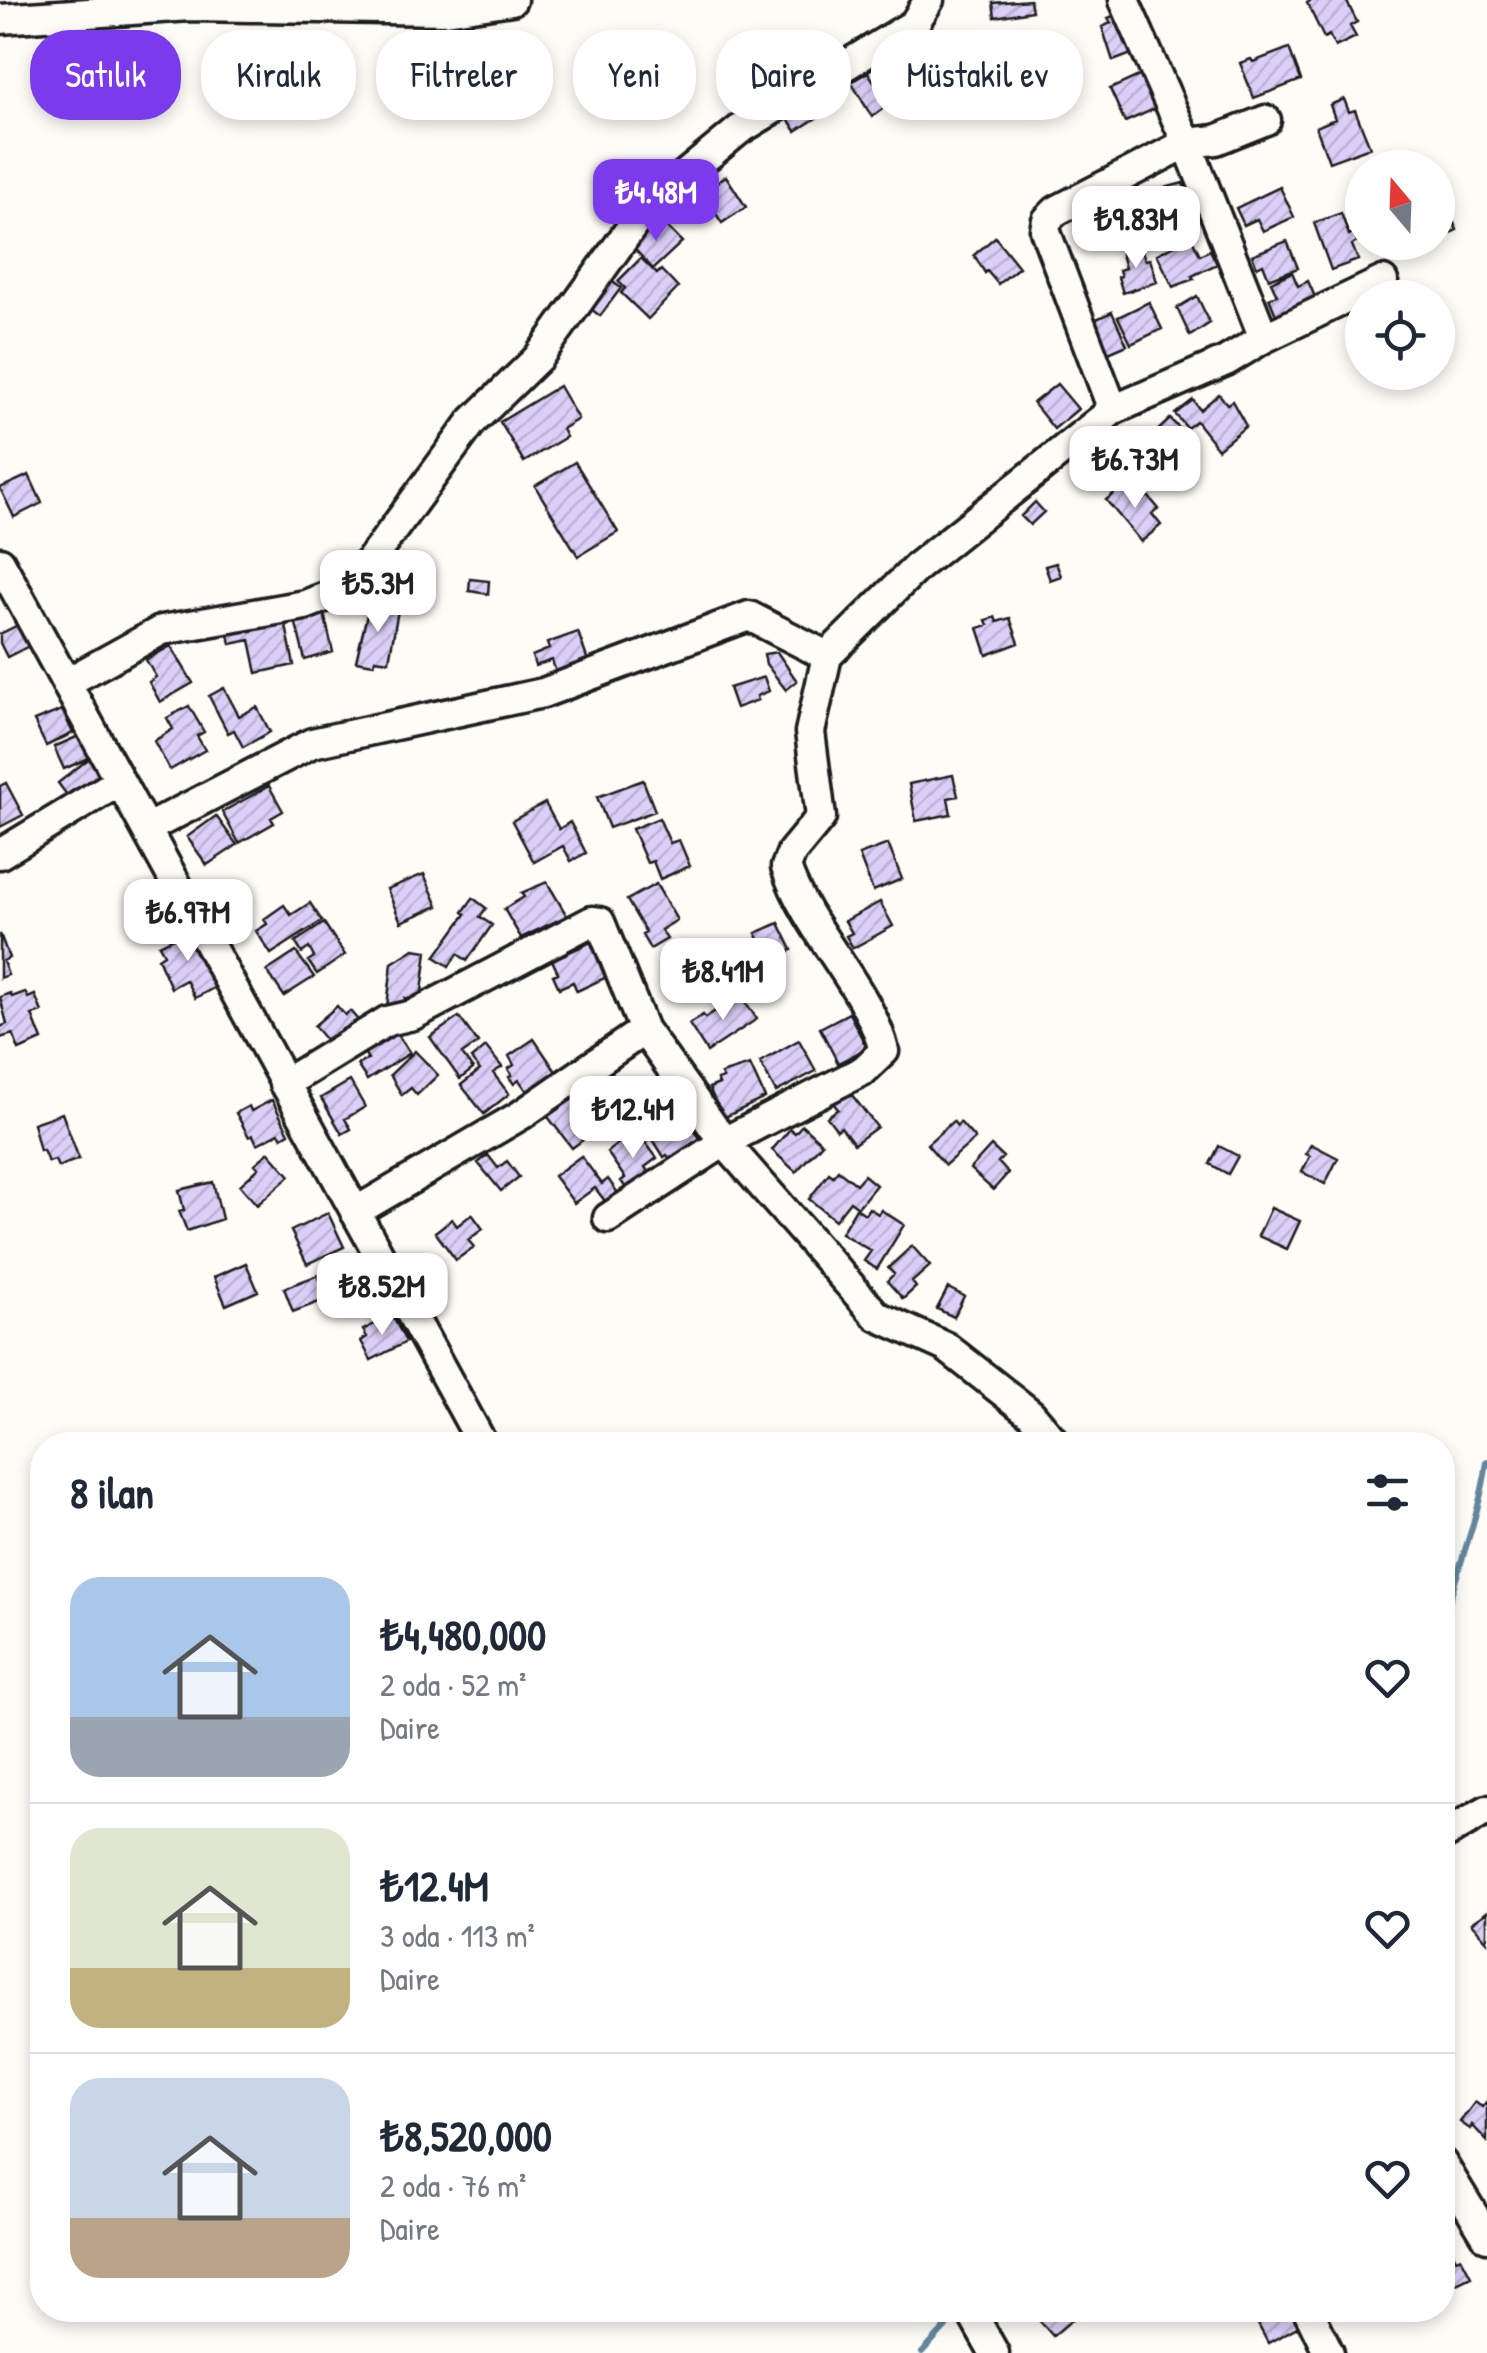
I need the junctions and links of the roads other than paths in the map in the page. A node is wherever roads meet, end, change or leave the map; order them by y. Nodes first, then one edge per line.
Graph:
1 (512, 0) edge
2 (930, 0) edge
3 (1124, 0) edge
4 (0, 19) edge
5 (1266, 120) dead end
6 (1187, 143) junction
7 (1345, 300) edge
8 (1264, 338) junction
9 (1113, 410) junction
10 (0, 562) edge
11 (827, 656) junction
12 (66, 683) junction
13 (120, 781) junction
14 (146, 829) junction
15 (0, 854) edge
16 (644, 1030) junction
17 (284, 1084) junction
18 (724, 1142) junction
19 (356, 1212) junction
20 (608, 1218) dead end
21 (476, 1432) edge
22 (1047, 1432) edge
23 (1487, 1810) edge
24 (1455, 1828) edge
25 (1455, 2184) edge
26 (1487, 2238) edge
27 (977, 2322) edge
28 (1314, 2322) edge
29 (994, 2353) edge
30 (1329, 2353) edge

1 - 4 street
2 - 12 street
3 - 6 street
5 - 6 street
6 - 8 street
6 - 9 street
7 - 8 street
8 - 9 street
9 - 11 street
10 - 12 street
11 - 14 street
11 - 18 street
12 - 13 street
13 - 14 street
13 - 15 street
14 - 17 street
16 - 17 street
16 - 18 street
16 - 19 street
17 - 19 street
18 - 20 street
18 - 22 street
19 - 21 street
23 - 24 street
25 - 26 street
27 - 29 street
28 - 30 street

